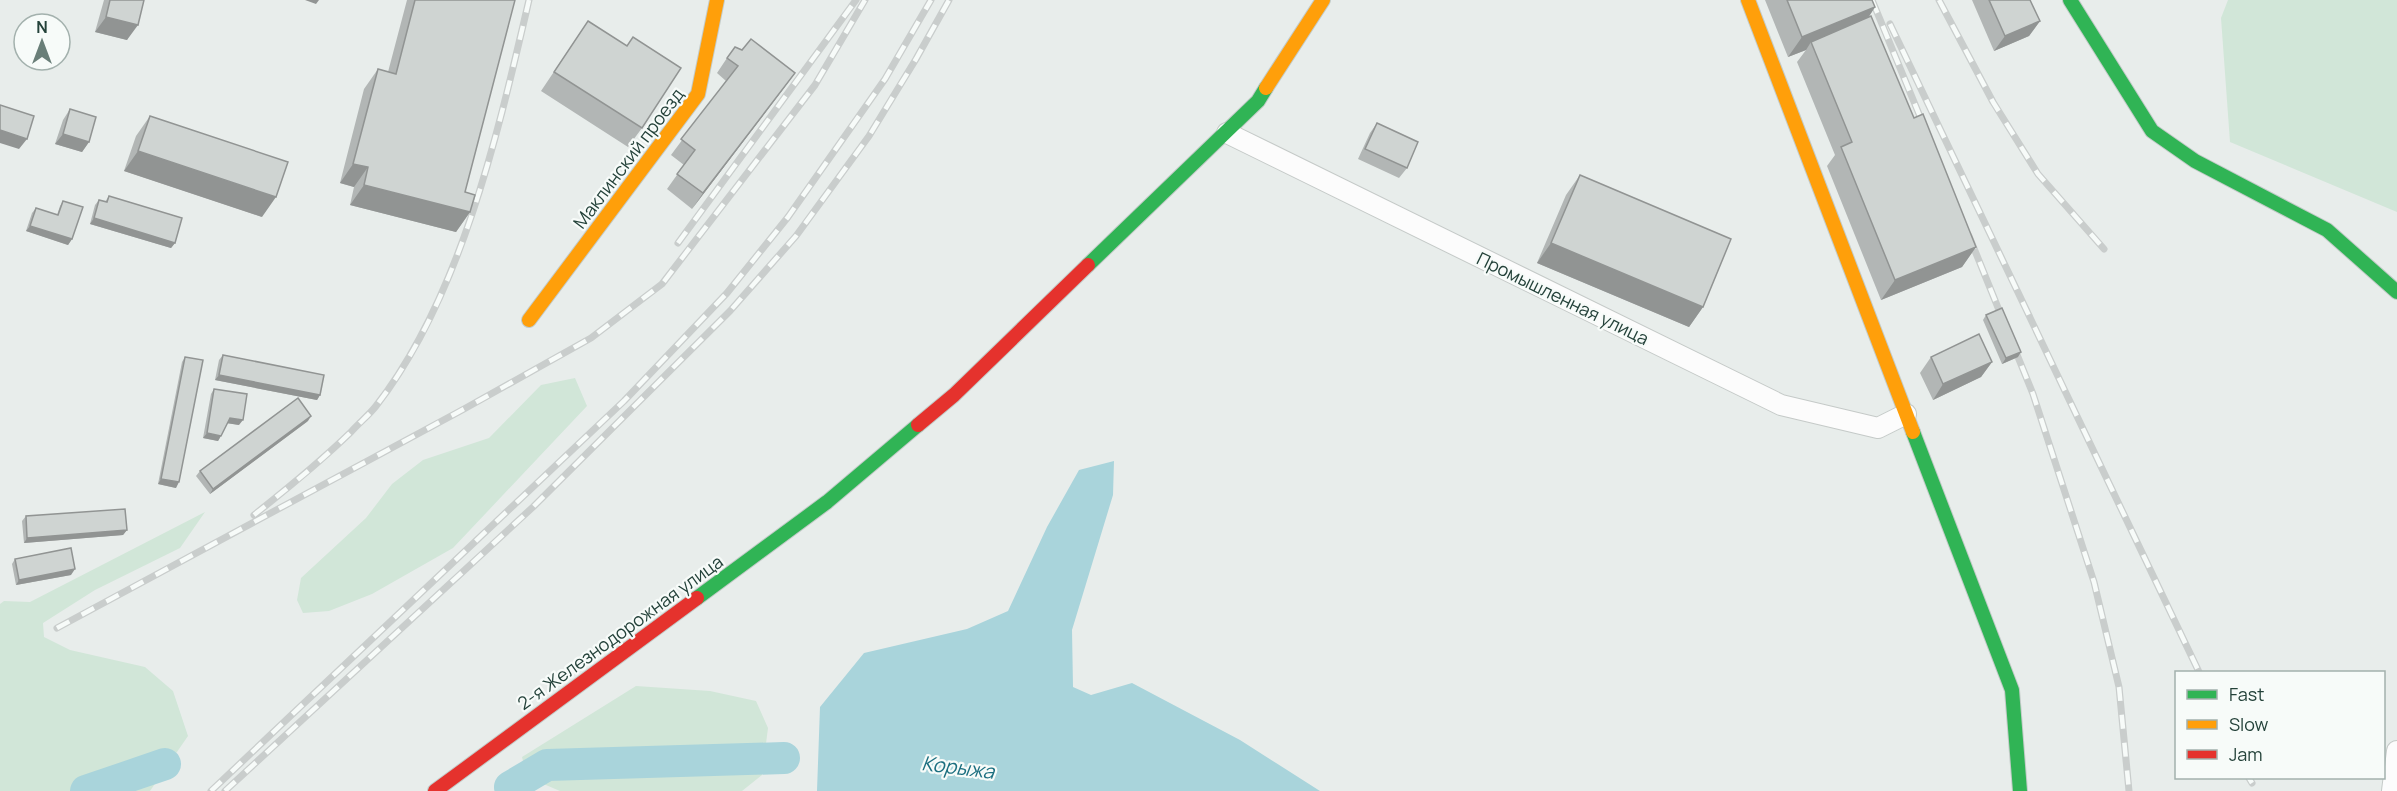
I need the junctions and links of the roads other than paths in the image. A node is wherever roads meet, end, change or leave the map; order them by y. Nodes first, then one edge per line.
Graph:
1 (717, 0) edge
2 (1323, 0) edge
3 (1748, 0) edge
4 (2070, 0) edge
5 (1227, 133) junction
6 (2397, 292) edge
7 (529, 320) dead end
8 (1906, 414) junction
9 (2397, 751) edge
10 (435, 791) edge
11 (2019, 791) edge
12 (2391, 791) edge

1 - 7 street, Маклинский проезд
2 - 5 street, 2-я Железнодорожная улица
3 - 8 street
4 - 6 street
5 - 8 street, Промышленная улица
5 - 10 street, 2-я Железнодорожная улица
8 - 11 street
9 - 12 street

